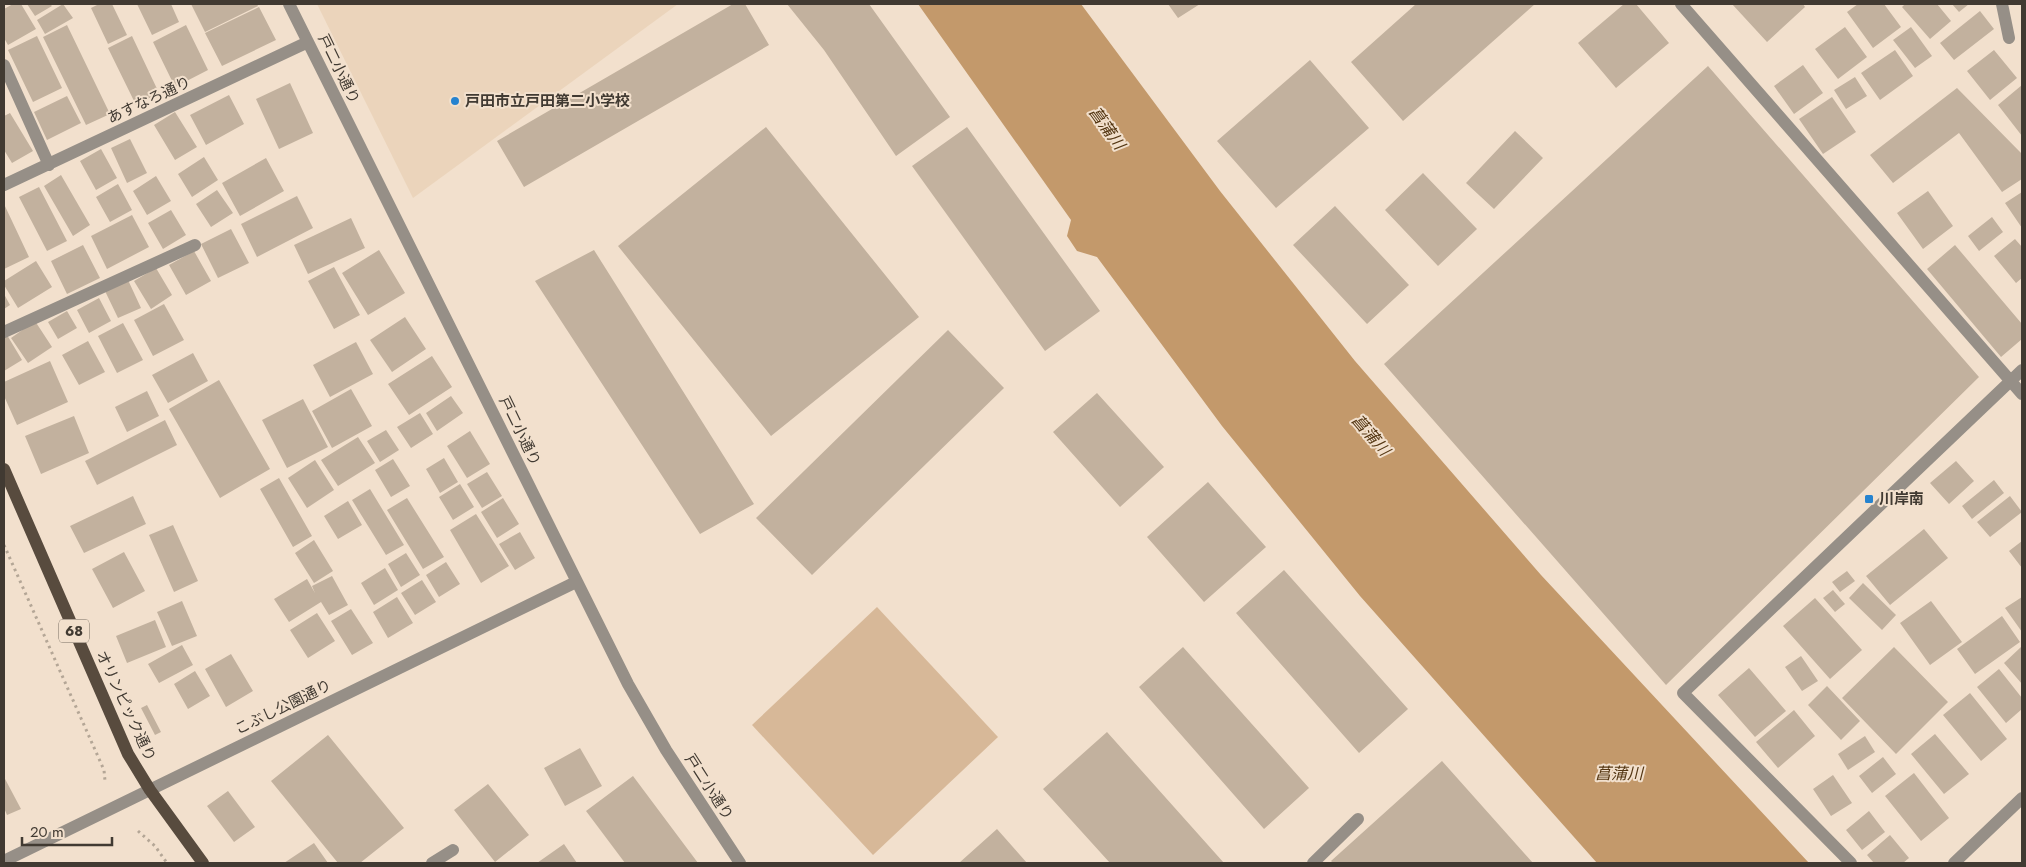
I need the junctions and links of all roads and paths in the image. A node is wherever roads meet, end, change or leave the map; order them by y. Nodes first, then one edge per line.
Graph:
1 (288, 4) edge
2 (1681, 4) edge
3 (2002, 4) edge
4 (2009, 38) dead end
5 (308, 42) junction
6 (4, 66) edge
7 (49, 165) junction
8 (4, 185) edge
9 (195, 245) dead end
10 (4, 332) edge
11 (2022, 370) edge
12 (2011, 381) junction
13 (2022, 394) edge
14 (4, 469) edge
15 (4, 545) edge
16 (576, 582) junction
17 (105, 781) dead end
18 (150, 790) junction
19 (2022, 798) edge
20 (1358, 819) dead end
21 (138, 831) dead end
22 (453, 850) dead end
23 (4, 861) edge
24 (167, 863) edge
25 (203, 863) edge
26 (432, 863) edge
27 (740, 863) edge
28 (1313, 863) edge
29 (1851, 863) edge
30 (1954, 863) edge

1 - 5 street, 戸二小通り
2 - 12 street
3 - 4 street
5 - 7 street, あすなろ通り
5 - 16 street, 戸二小通り
6 - 7 street
7 - 8 street, あすなろ通り
9 - 10 street
11 - 12 street
12 - 13 street
12 - 29 street
14 - 18 main road, オリンピック通り / 68
15 - 17 path
16 - 18 street, こぶし公園通り
16 - 27 street, 戸二小通り
18 - 23 street, こぶし公園通り
18 - 25 main road, オリンピック通り / 68
19 - 30 street
20 - 28 street
21 - 24 path
22 - 26 street

